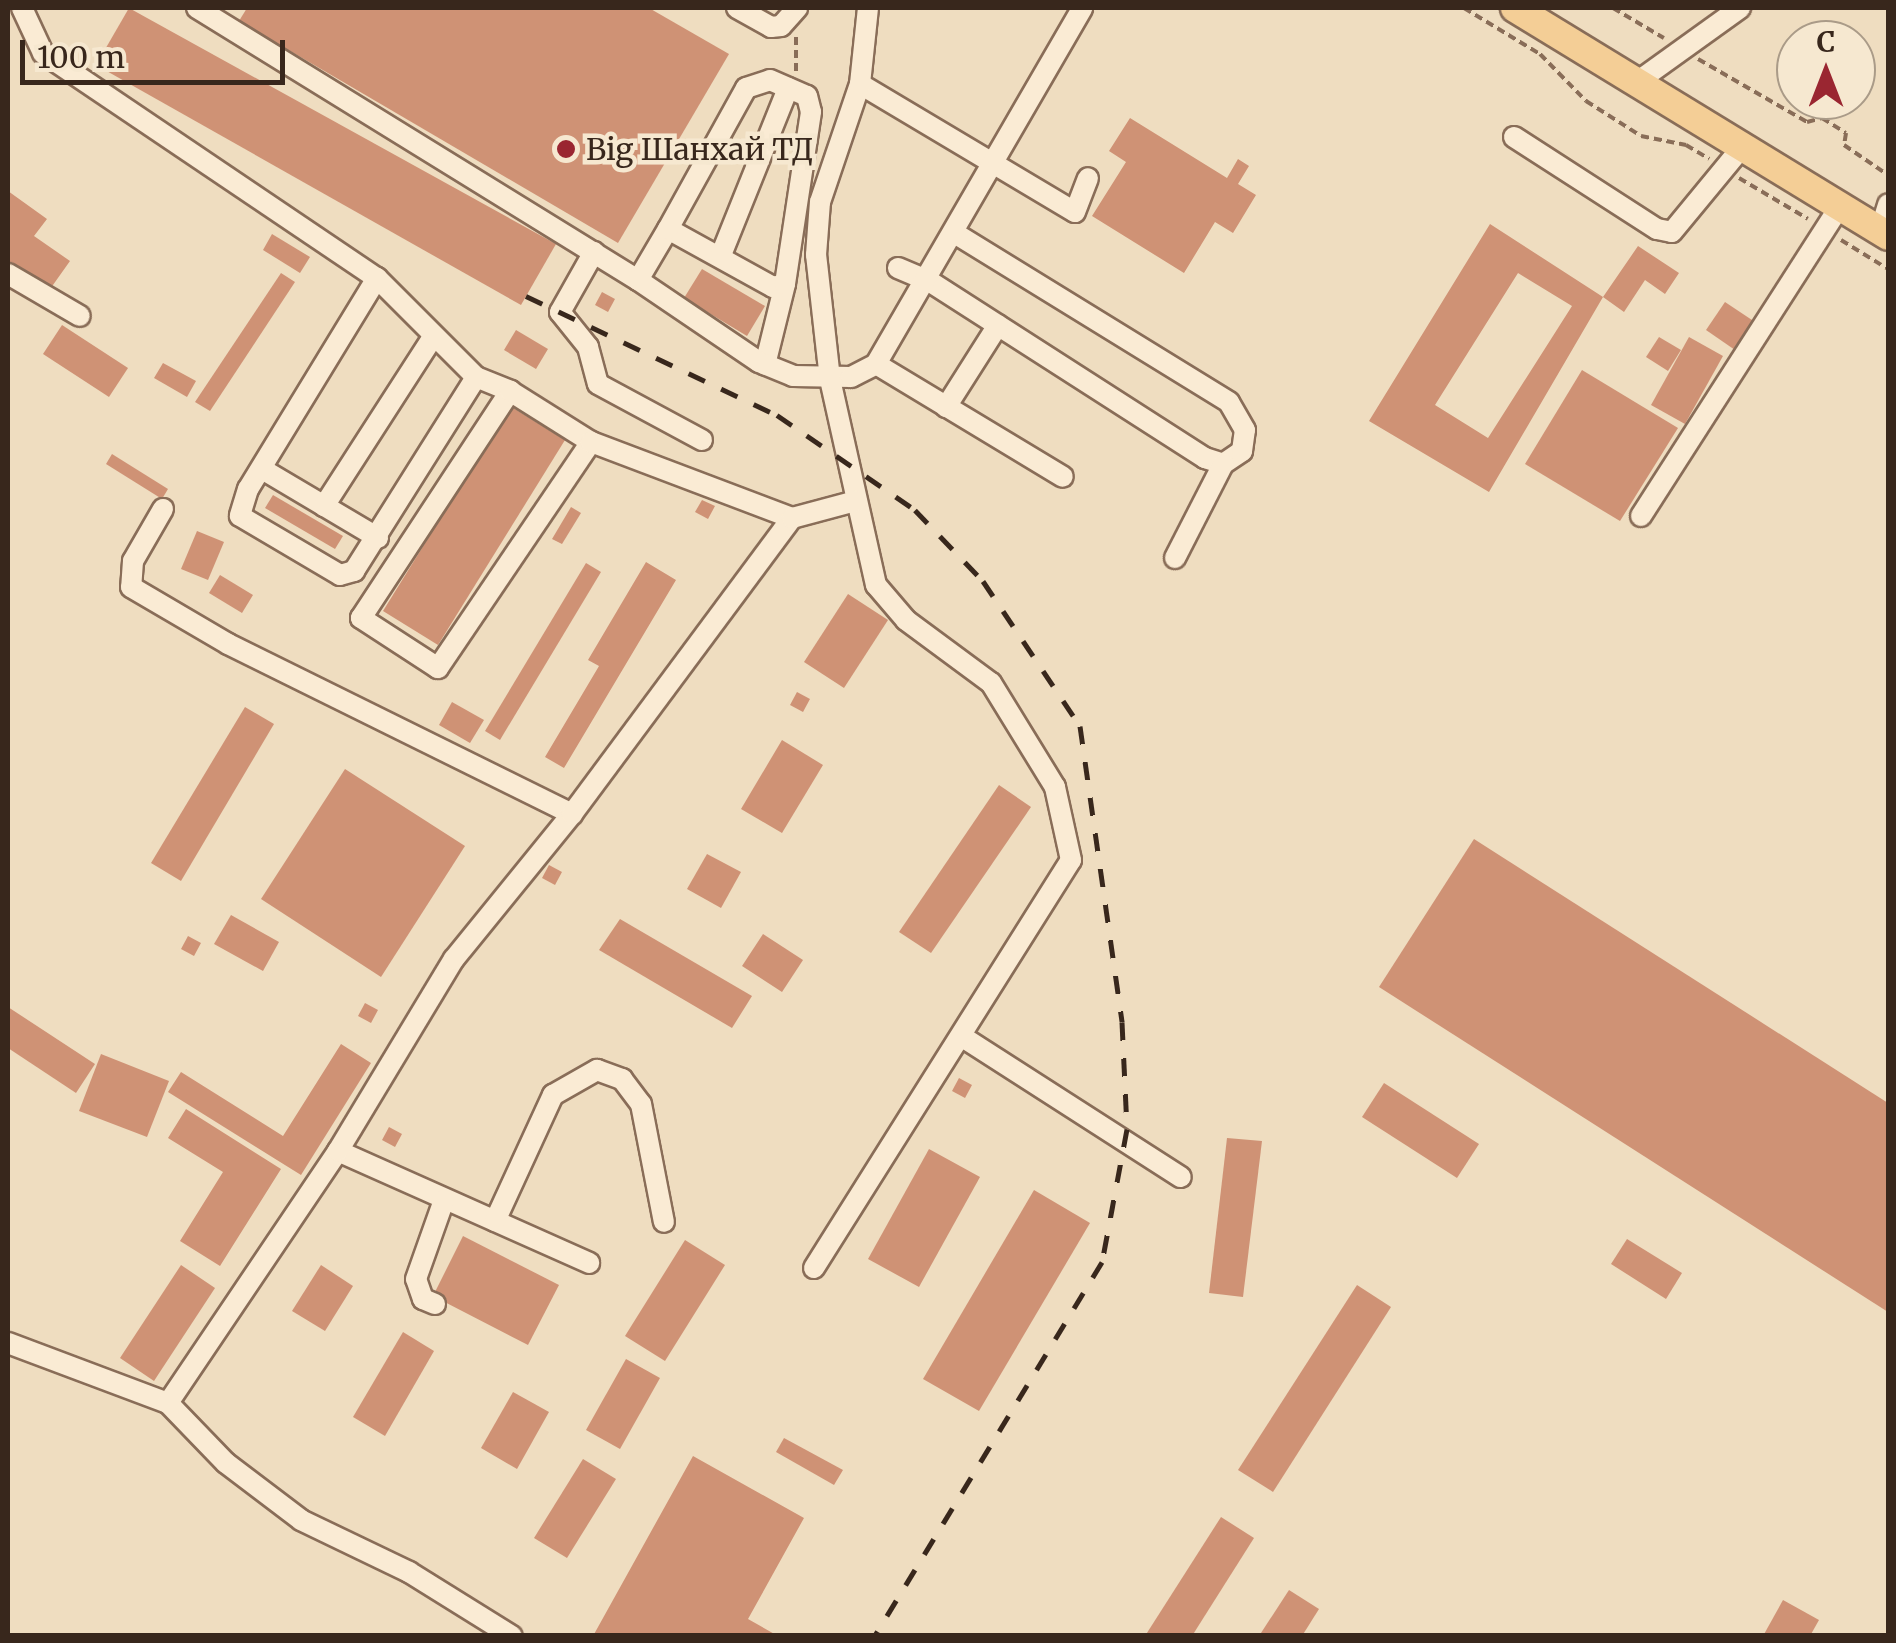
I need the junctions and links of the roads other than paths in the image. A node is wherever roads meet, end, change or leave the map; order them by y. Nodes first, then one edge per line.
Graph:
1 (22, 8) edge
2 (197, 8) edge
3 (736, 8) edge
4 (868, 8) edge
5 (1082, 8) edge
6 (1514, 8) edge
7 (1740, 8) edge
8 (794, 13) edge
9 (1637, 82) junction
10 (860, 84) junction
11 (788, 88) junction
12 (1514, 137) dead end
13 (1743, 146) junction
14 (994, 167) junction
15 (1088, 178) dead end
16 (1832, 218) junction
17 (1886, 224) edge
18 (668, 229) junction
19 (956, 234) junction
20 (594, 252) junction
21 (721, 255) junction
22 (898, 268) dead end
23 (8, 274) edge
24 (377, 278) junction
25 (638, 280) junction
26 (929, 281) junction
27 (785, 284) junction
28 (80, 316) dead end
29 (998, 325) junction
30 (433, 336) junction
31 (876, 364) junction
32 (766, 365) junction
33 (476, 377) junction
34 (830, 379) junction
35 (510, 391) junction
36 (946, 408) junction
37 (702, 440) dead end
38 (590, 442) junction
39 (1223, 464) junction
40 (262, 470) junction
41 (1064, 477) dead end
42 (856, 501) junction
43 (324, 506) junction
44 (163, 509) dead end
45 (1641, 516) dead end
46 (792, 518) junction
47 (378, 538) junction
48 (1175, 558) dead end
49 (572, 814) junction
50 (961, 1036) junction
51 (338, 1151) junction
52 (1181, 1176) dead end
53 (444, 1200) junction
54 (495, 1221) junction
55 (664, 1222) dead end
56 (589, 1263) dead end
57 (814, 1268) dead end
58 (435, 1304) dead end
59 (8, 1343) edge
60 (168, 1403) junction
61 (512, 1636) edge

1 - 24 lane
2 - 20 lane
3 - 8 lane
4 - 10 lane
5 - 14 lane
6 - 9 main road
7 - 9 lane
9 - 13 main road
10 - 14 lane
10 - 34 lane
11 - 18 lane
11 - 21 lane
11 - 27 lane
12 - 13 lane
13 - 16 main road
14 - 15 lane
14 - 19 lane
16 - 17 main road
16 - 45 lane
18 - 21 lane
18 - 25 lane
19 - 26 lane
19 - 39 lane
20 - 25 lane
20 - 37 lane
21 - 27 lane
22 - 26 lane
23 - 28 lane
24 - 30 lane
24 - 40 lane
25 - 32 lane
26 - 29 lane
26 - 31 lane
27 - 32 lane
29 - 36 lane
29 - 39 lane
30 - 33 lane
30 - 43 lane
31 - 34 lane
31 - 36 lane
32 - 34 lane
33 - 35 lane
33 - 47 lane
34 - 42 lane
35 - 38 lane
35 - 38 lane
36 - 41 lane
38 - 46 lane
39 - 48 lane
40 - 43 lane
40 - 47 lane
42 - 46 lane
42 - 50 lane
43 - 47 lane
44 - 49 lane
46 - 49 lane
49 - 51 lane
50 - 52 lane
50 - 57 lane
51 - 53 lane
51 - 60 lane
53 - 54 lane
53 - 58 lane
54 - 55 lane
54 - 56 lane
59 - 60 lane
60 - 61 lane

